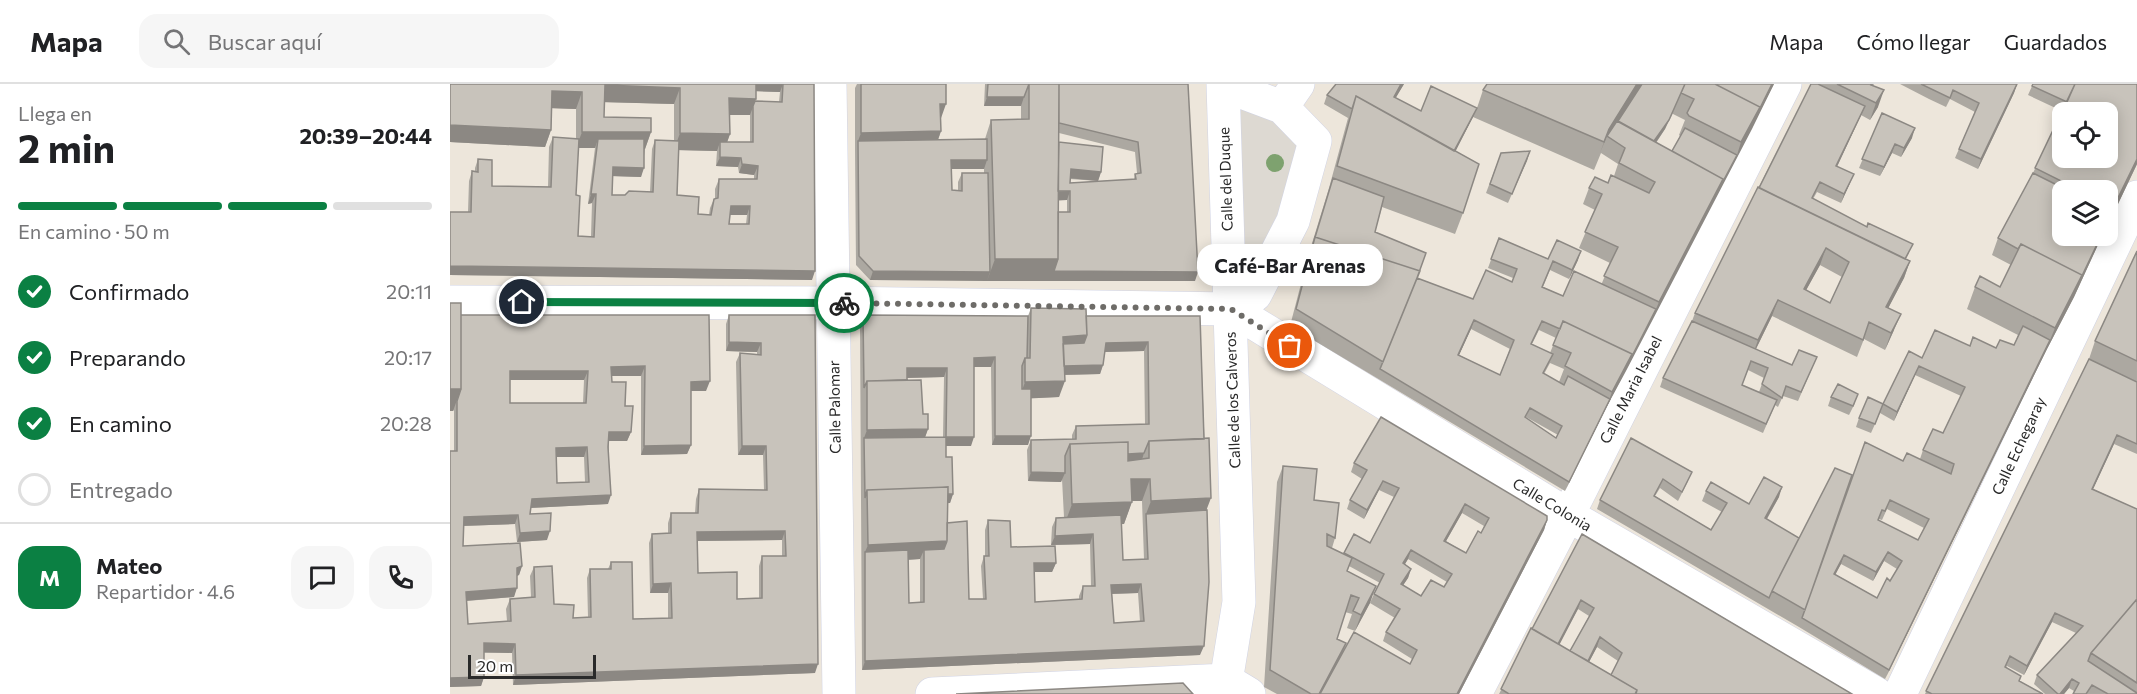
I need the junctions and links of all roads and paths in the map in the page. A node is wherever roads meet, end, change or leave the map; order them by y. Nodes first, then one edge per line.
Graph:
1 (830, 84) edge
2 (1785, 84) edge
3 (1223, 85) edge
4 (1290, 95) edge
5 (2137, 197) edge
6 (450, 302) edge
7 (833, 303) junction
8 (1231, 309) junction
9 (1568, 515) junction
10 (1233, 689) edge
11 (839, 694) edge
12 (932, 694) edge
13 (1475, 694) edge
14 (1877, 694) edge
15 (1900, 694) edge

1 - 7 street, Calle Palomar
2 - 9 street, Calle Maria Isabel
3 - 4 street, Calle de los Calveros
3 - 8 street, Calle del Duque
4 - 8 street, Calle de los Calveros
5 - 15 street, Calle Echegaray
6 - 7 street
7 - 8 street
7 - 11 street, Calle Palomar
8 - 9 street, Calle Colonia
8 - 10 street, Calle de los Calveros
9 - 13 street, Calle Maria Isabel
9 - 14 street, Calle Colonia
10 - 12 street

